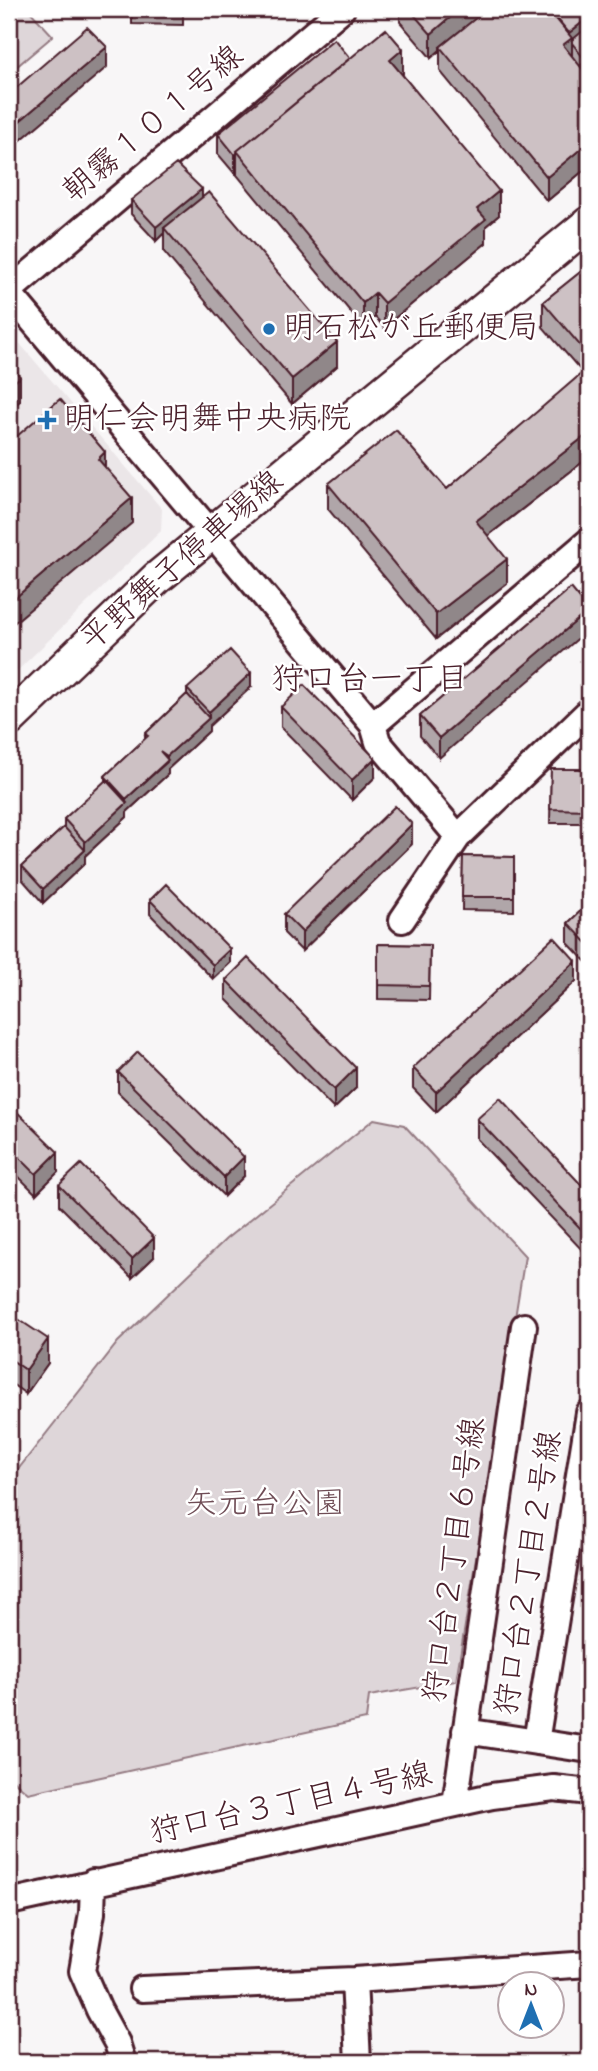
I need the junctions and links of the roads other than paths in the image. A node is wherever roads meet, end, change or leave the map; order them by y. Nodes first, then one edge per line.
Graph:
1 (342, 9) edge
2 (589, 223) edge
3 (589, 250) edge
4 (9, 292) edge
5 (217, 541) junction
6 (589, 541) edge
7 (589, 710) edge
8 (9, 720) edge
9 (373, 725) junction
10 (9, 742) edge
11 (458, 836) junction
12 (402, 920) dead end
13 (524, 1326) dead end
14 (589, 1413) edge
15 (465, 1731) junction
16 (536, 1742) junction
17 (589, 1750) edge
18 (589, 1793) edge
19 (455, 1804) junction
20 (93, 1882) junction
21 (9, 1902) edge
22 (589, 1965) edge
23 (354, 1980) junction
24 (142, 1989) dead end
25 (123, 2062) edge
26 (358, 2062) edge

1 - 4 street, 朝霧１０１号線
2 - 5 main road, 平野舞子停車場線
3 - 5 main road, 平野舞子停車場線
4 - 5 street
5 - 8 main road, 平野舞子停車場線
5 - 9 street
5 - 10 main road, 平野舞子停車場線
6 - 9 street
7 - 11 street
9 - 11 street
11 - 12 street
13 - 15 street, 狩口台２丁目６号線
14 - 16 street, 狩口台２丁目２号線
15 - 16 street
15 - 19 street, 狩口台２丁目６号線
16 - 17 street
18 - 19 street, 狩口台３丁目４号線
19 - 20 street, 狩口台３丁目４号線
20 - 21 street, 狩口台３丁目４号線
20 - 25 street
22 - 23 street
23 - 24 street
23 - 26 street

